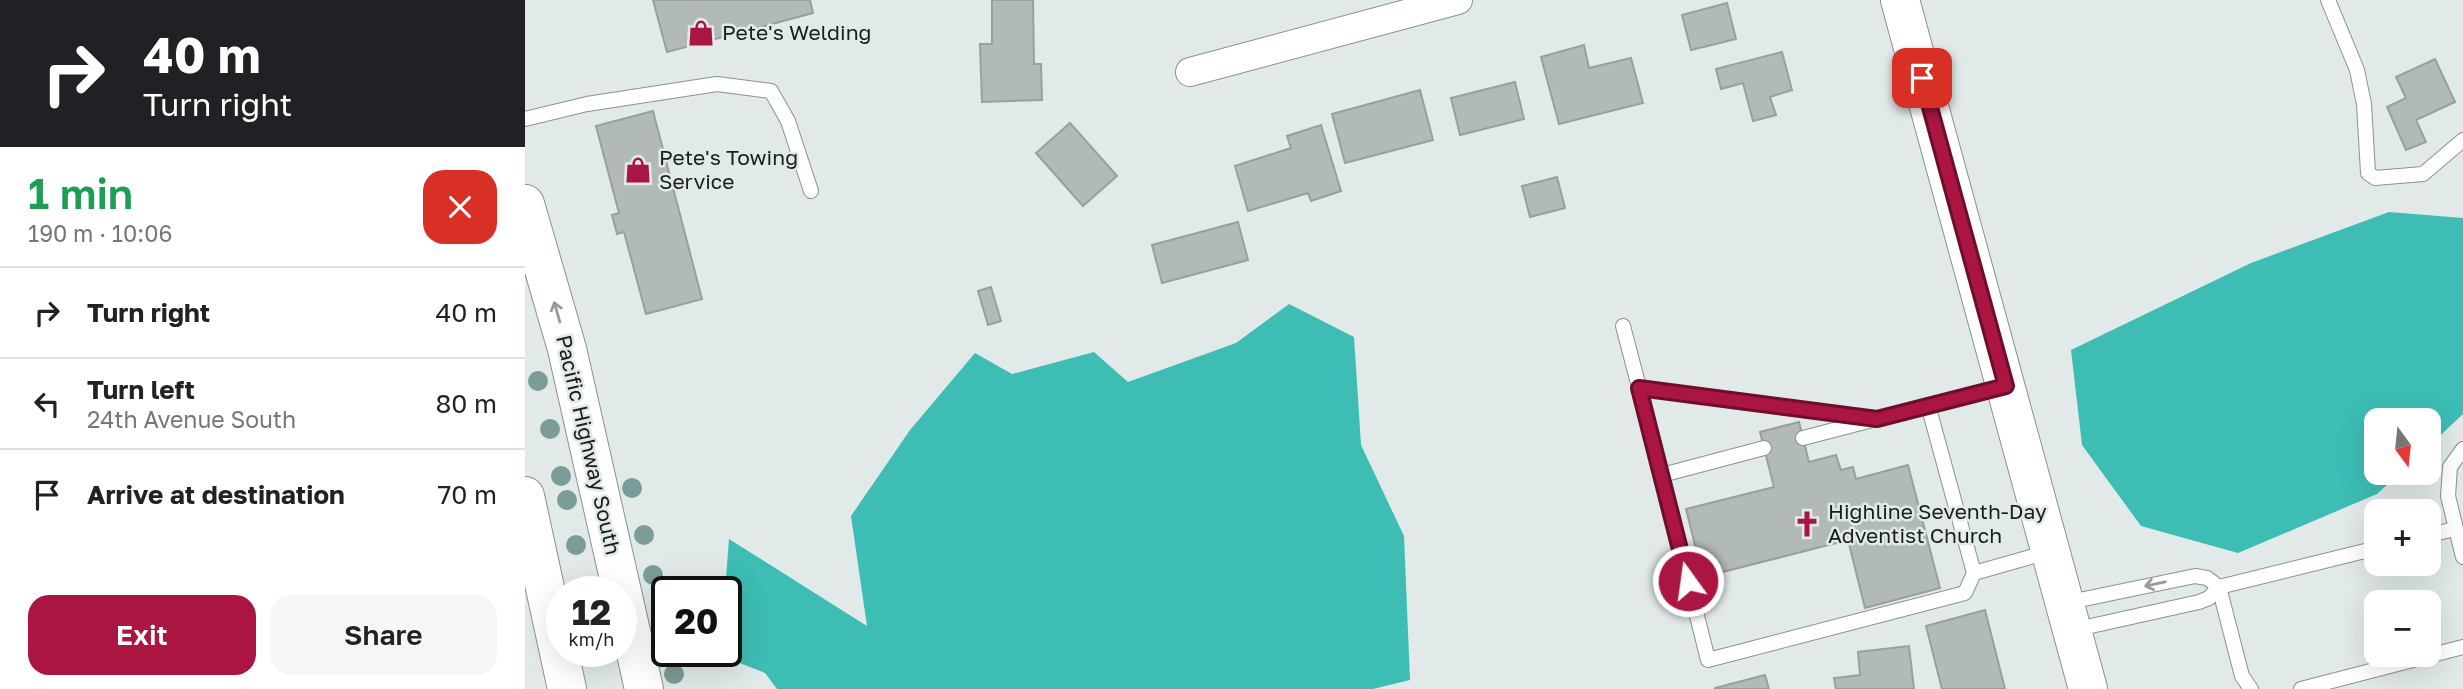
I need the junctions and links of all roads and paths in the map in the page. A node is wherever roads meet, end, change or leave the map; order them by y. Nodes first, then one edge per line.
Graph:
1 (1458, 0) edge
2 (1900, 0) edge
3 (2328, 0) edge
4 (1190, 72) dead end
5 (525, 119) edge
6 (2463, 140) edge
7 (811, 191) dead end
8 (525, 204) edge
9 (1623, 326) dead end
10 (2006, 386) junction
11 (1639, 388) junction
12 (1928, 405) junction
13 (1877, 419) junction
14 (1803, 438) dead end
15 (1764, 448) dead end
16 (2463, 449) edge
17 (1662, 475) junction
18 (525, 496) edge
19 (2455, 529) junction
20 (2441, 533) edge
21 (2364, 551) edge
22 (2051, 552) junction
23 (2463, 557) edge
24 (1973, 573) junction
25 (2219, 587) junction
26 (2069, 617) junction
27 (2463, 647) edge
28 (567, 689) edge
29 (644, 689) edge
30 (2088, 689) edge
31 (2251, 689) edge
32 (2301, 689) edge

1 - 4 street
2 - 10 street
3 - 6 lane
5 - 7 lane
29 -> 8 street, Pacific Highway South
9 - 11 lane
10 - 12 lane
10 - 22 street
11 - 13 lane
11 - 17 lane
12 - 13 lane
12 - 24 lane
13 - 14 lane
15 - 17 lane
16 - 19 lane
17 - 24 lane
18 - 28 street
19 - 20 lane
19 - 23 lane
21 - 25 lane
22 - 24 lane
22 - 26 street
25 - 26 lane
25 -> 26 lane
25 - 31 lane
26 - 30 street
27 - 32 lane

